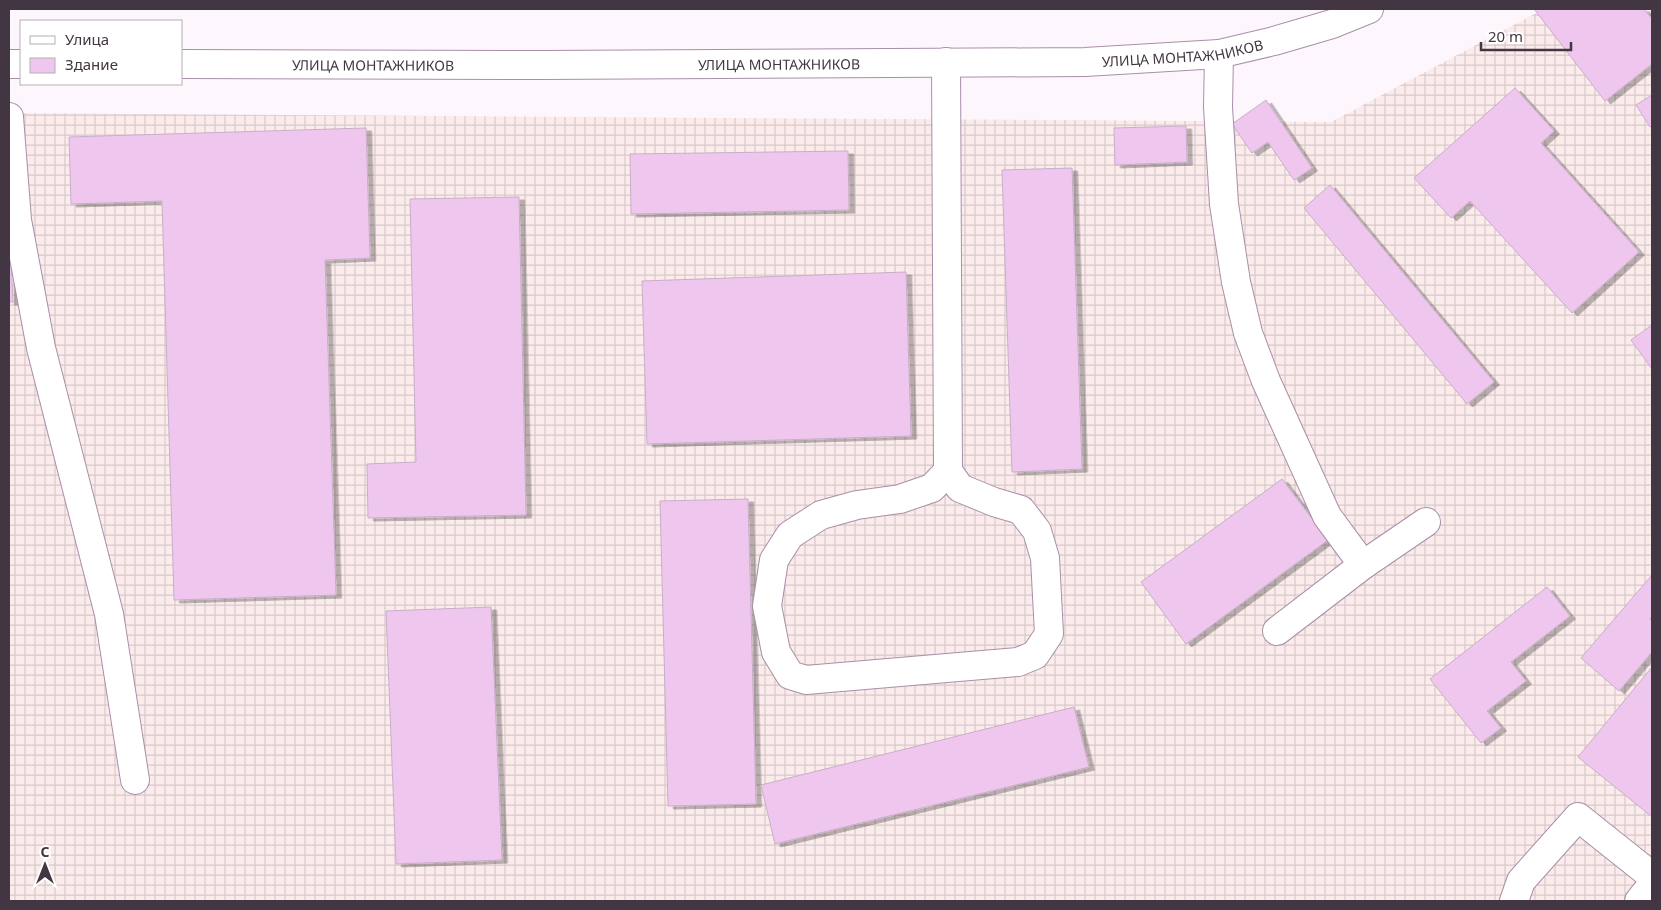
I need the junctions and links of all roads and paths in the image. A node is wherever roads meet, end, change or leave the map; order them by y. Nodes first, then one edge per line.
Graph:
1 (1369, 9) edge
2 (1219, 54) junction
3 (946, 62) junction
4 (182, 64) edge
5 (9, 117) edge
6 (948, 471) junction
7 (1426, 522) dead end
8 (1363, 565) junction
9 (1276, 631) dead end
10 (135, 780) dead end
11 (1652, 876) edge
12 (1652, 885) edge
13 (1514, 901) edge
14 (1639, 901) edge

1 - 2 main road, УЛИЦА МОНТАЖНИКОВ
2 - 3 main road, УЛИЦА МОНТАЖНИКОВ
2 - 8 main road
3 - 4 main road, УЛИЦА МОНТАЖНИКОВ
3 - 6 main road
5 - 10 main road
6 - 6 main road
7 - 8 main road
8 - 9 main road
11 - 13 main road
12 - 14 main road

